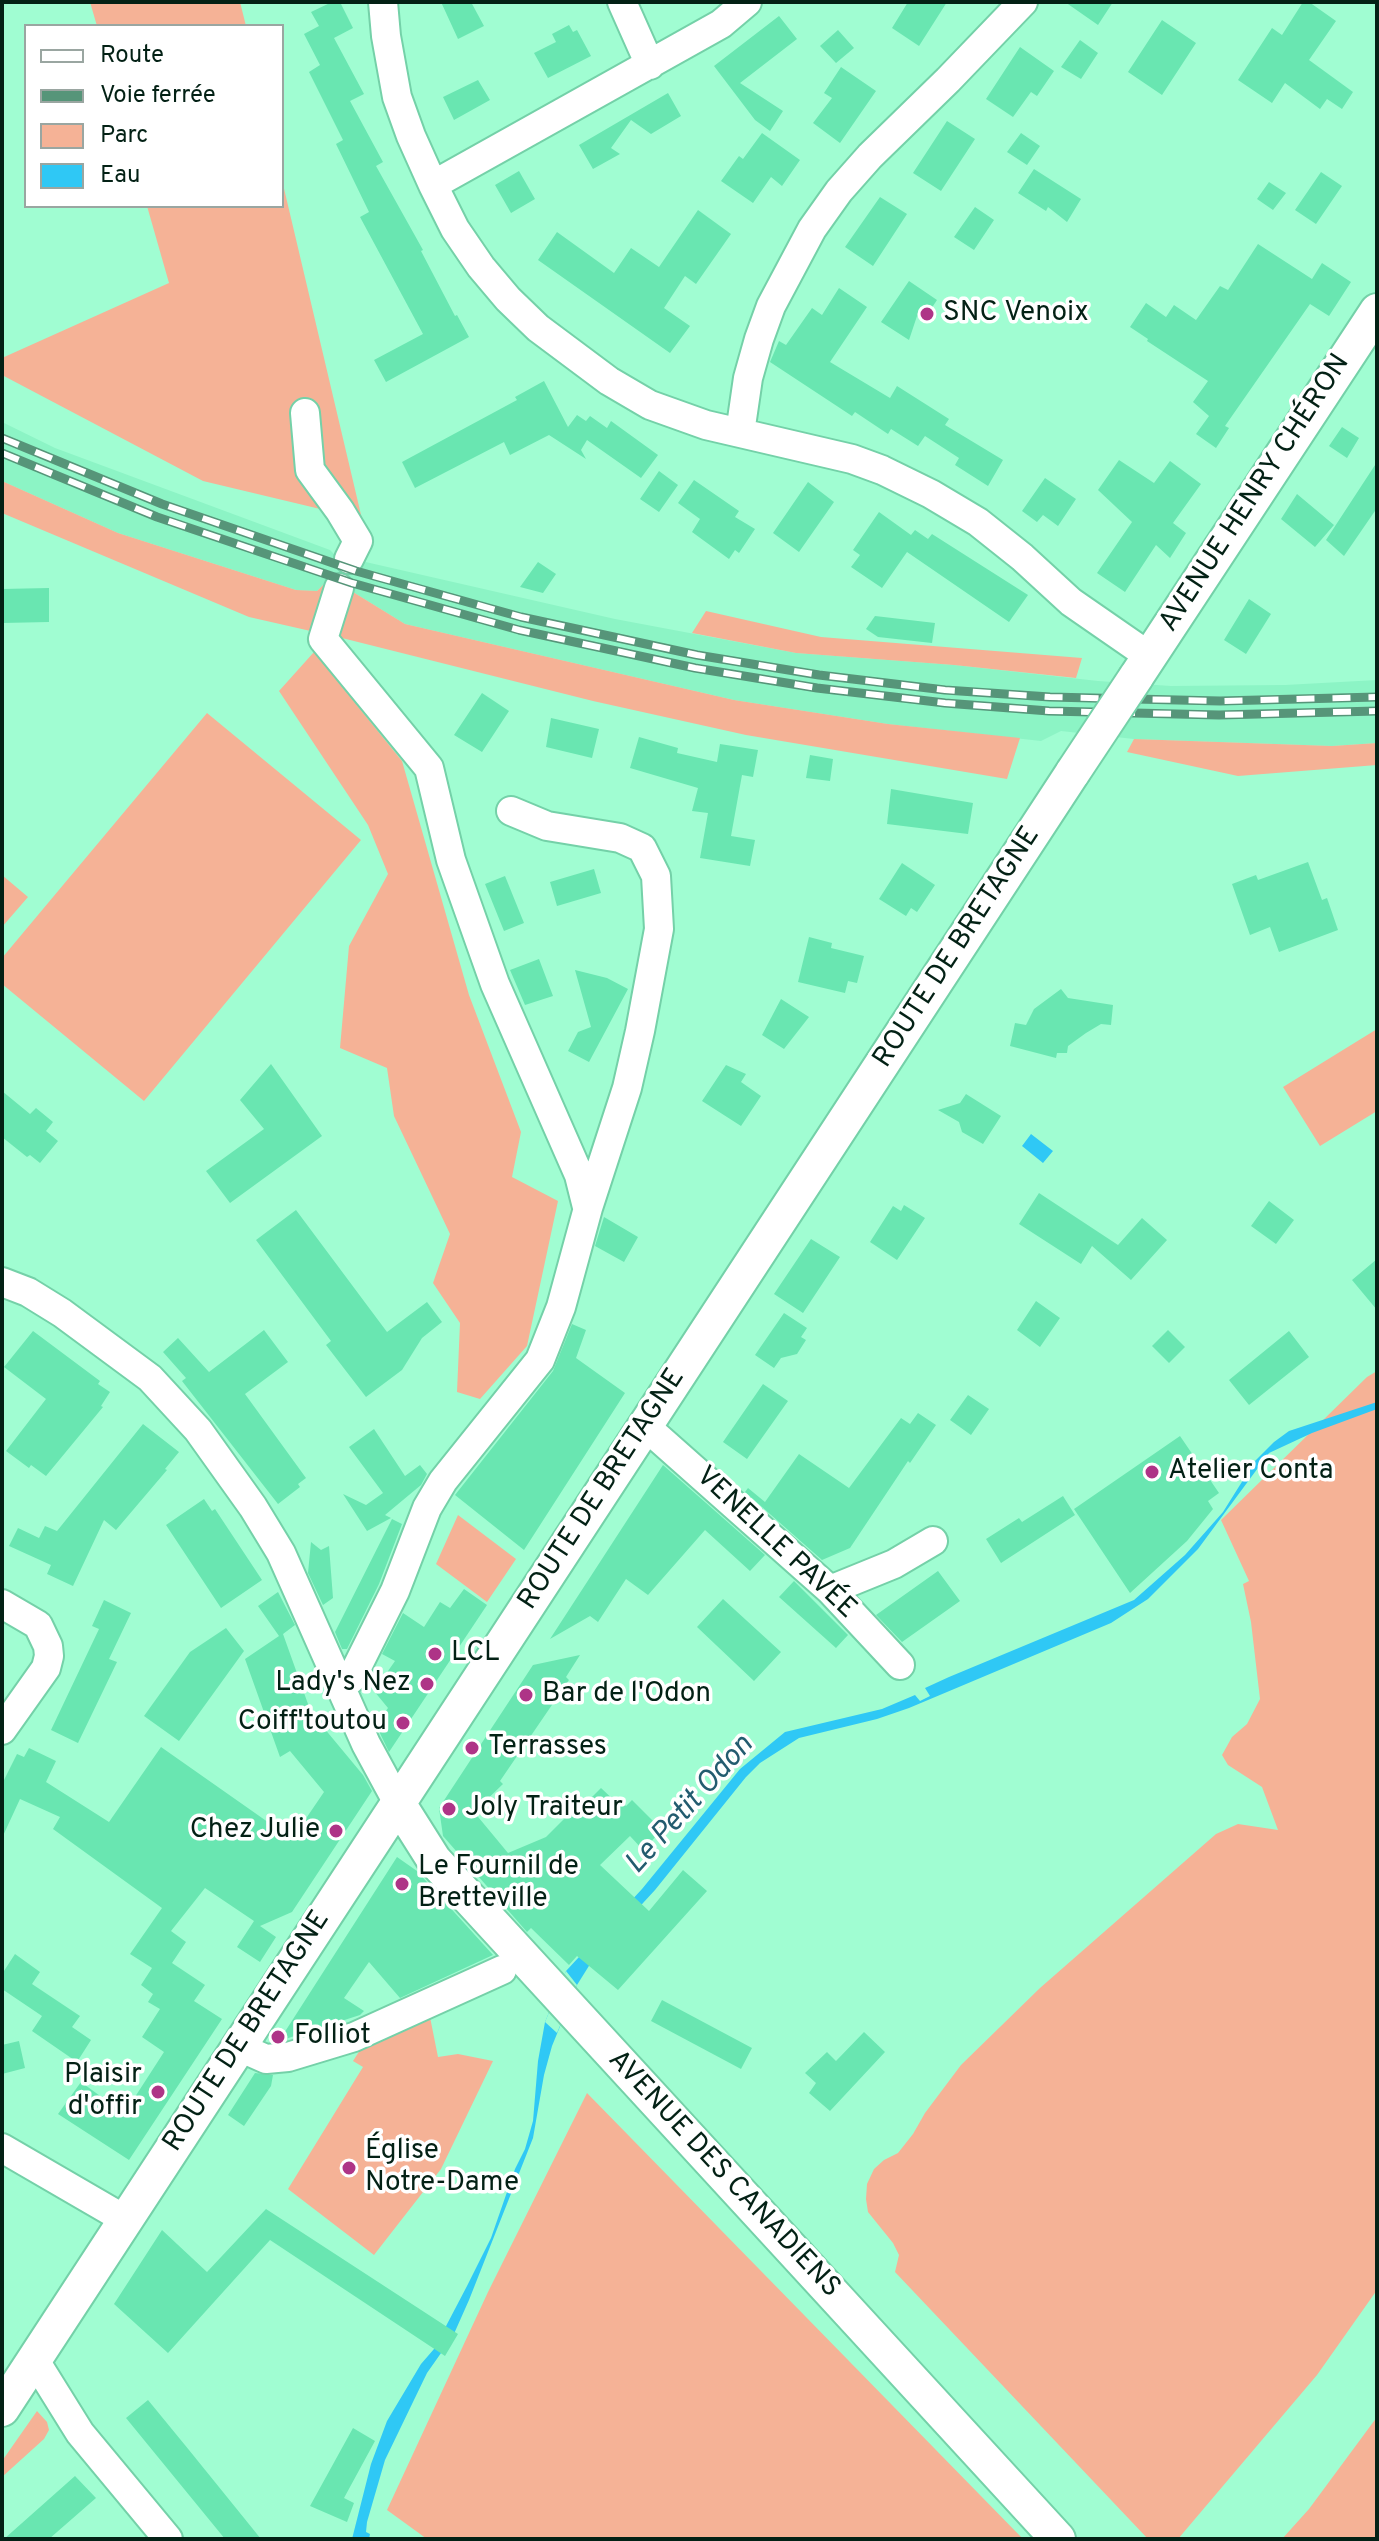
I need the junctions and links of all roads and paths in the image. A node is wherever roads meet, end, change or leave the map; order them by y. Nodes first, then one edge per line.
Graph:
1 (383, 2) edge
2 (622, 2) edge
3 (747, 2) edge
4 (1023, 2) edge
5 (650, 65) junction
6 (433, 185) junction
7 (1377, 311) edge
8 (305, 413) dead end
9 (740, 433) junction
10 (349, 559) dead end
11 (339, 588) dead end
12 (1142, 667) junction
13 (1073, 772) joint
14 (511, 811) dead end
15 (588, 1208) junction
16 (2, 1282) edge
17 (645, 1426) junction
18 (933, 1541) dead end
19 (830, 1590) junction
20 (2, 1604) edge
21 (900, 1665) dead end
22 (341, 1686) junction
23 (2, 1730) edge
24 (398, 1803) junction
25 (502, 1970) dead end
26 (239, 2047) junction
27 (2, 2148) edge
28 (126, 2220) junction
29 (34, 2359) junction
30 (2, 2409) edge
31 (168, 2539) edge
32 (1058, 2539) edge

1 - 6 street
2 - 5 street
3 - 5 street
4 - 9 street
5 - 6 street
6 - 9 street
7 - 12 main road, AVENUE HENRY CHÉRON
8 - 10 street
9 - 12 street
11 - 15 street
12 - 13 main road, AVENUE HENRY CHÉRON, bridge
13 - 17 main road, ROUTE DE BRETAGNE
14 - 15 street
15 - 22 street
16 - 22 street
17 - 19 street, VENELLE PAVÉE
17 - 24 main road, ROUTE DE BRETAGNE
18 - 19 street
19 - 21 street, VENELLE PAVÉE
20 - 23 street
22 - 24 street
24 - 26 main road, ROUTE DE BRETAGNE
24 - 32 main road, AVENUE DES CANADIENS
25 - 26 street
26 - 28 main road, ROUTE DE BRETAGNE
27 - 28 street
28 - 29 main road, ROUTE DE BRETAGNE
29 - 30 main road, ROUTE DE BRETAGNE
29 - 31 street

